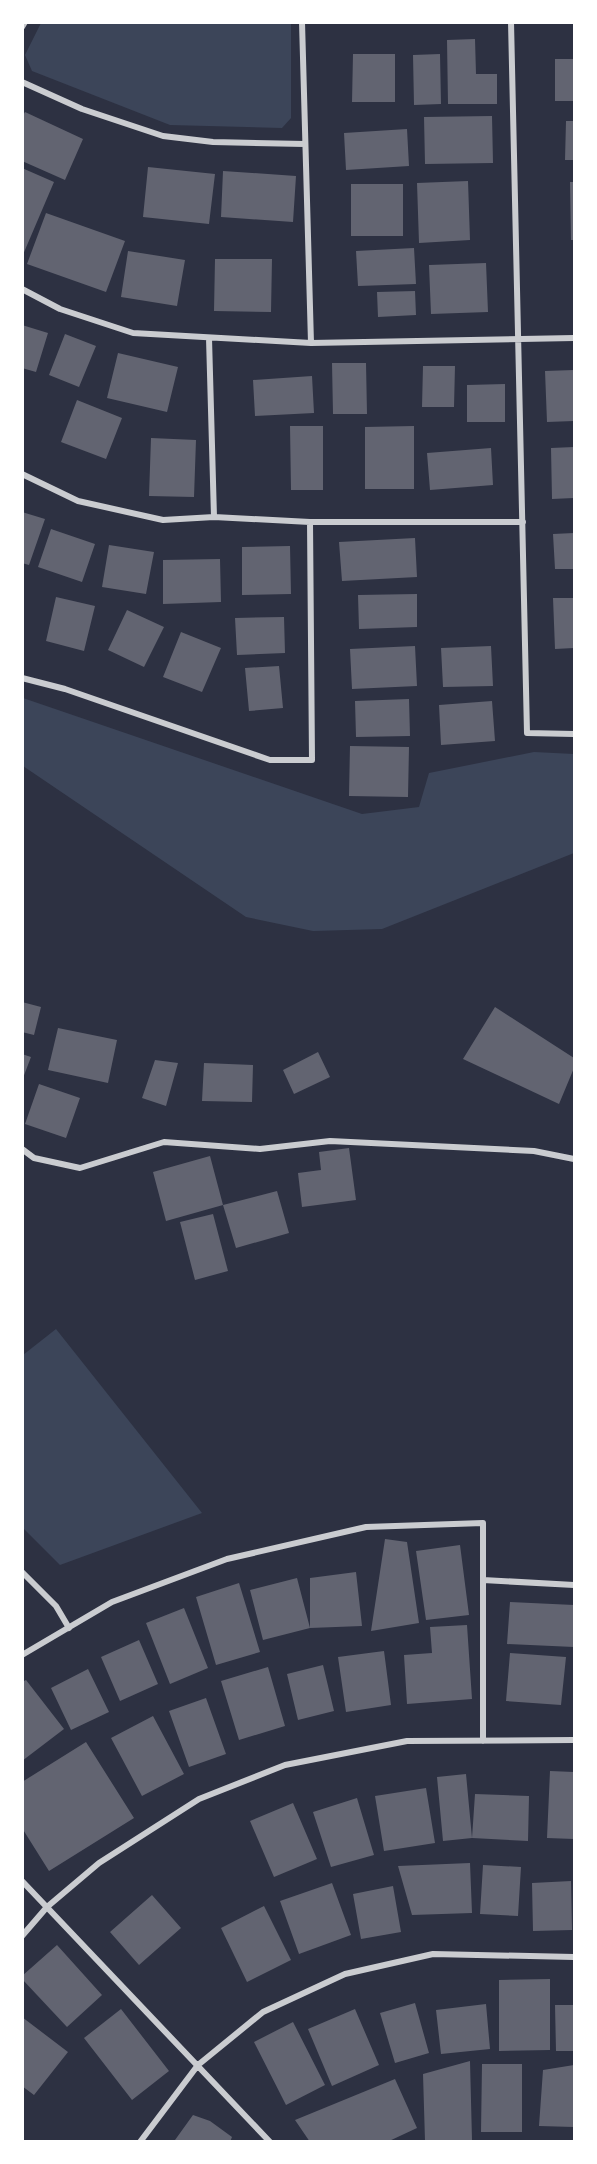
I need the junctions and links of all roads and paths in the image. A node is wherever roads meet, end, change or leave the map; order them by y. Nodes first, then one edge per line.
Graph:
1 (25, 22) edge
2 (302, 22) edge
3 (511, 22) edge
4 (22, 27) edge
5 (22, 82) edge
6 (305, 144) junction
7 (22, 289) edge
8 (209, 338) junction
9 (574, 338) edge
10 (518, 339) junction
11 (311, 343) junction
12 (22, 474) edge
13 (214, 517) junction
14 (310, 522) junction
15 (523, 522) junction
16 (22, 678) edge
17 (574, 734) edge
18 (22, 1149) edge
19 (574, 1159) edge
20 (22, 1572) edge
21 (483, 1580) junction
22 (574, 1585) edge
23 (69, 1628) junction
24 (22, 1655) edge
25 (574, 1740) edge
26 (483, 1741) junction
27 (22, 1881) edge
28 (47, 1907) junction
29 (22, 1936) edge
30 (574, 1957) edge
31 (198, 2065) junction
32 (140, 2142) edge
33 (270, 2142) edge

1 - 4 street
2 - 6 street
3 - 10 street
5 - 6 street
6 - 11 street
7 - 8 street
8 - 11 street
8 - 13 street
9 - 10 street
10 - 11 street
10 - 15 street
12 - 13 street
13 - 14 street
14 - 15 street
14 - 16 street
15 - 17 street
18 - 19 street
20 - 23 street
21 - 22 street
21 - 23 street
21 - 26 street
23 - 24 street
25 - 26 street
26 - 28 street
27 - 28 street
28 - 29 street
28 - 31 street
30 - 31 street
31 - 32 street
31 - 33 street

